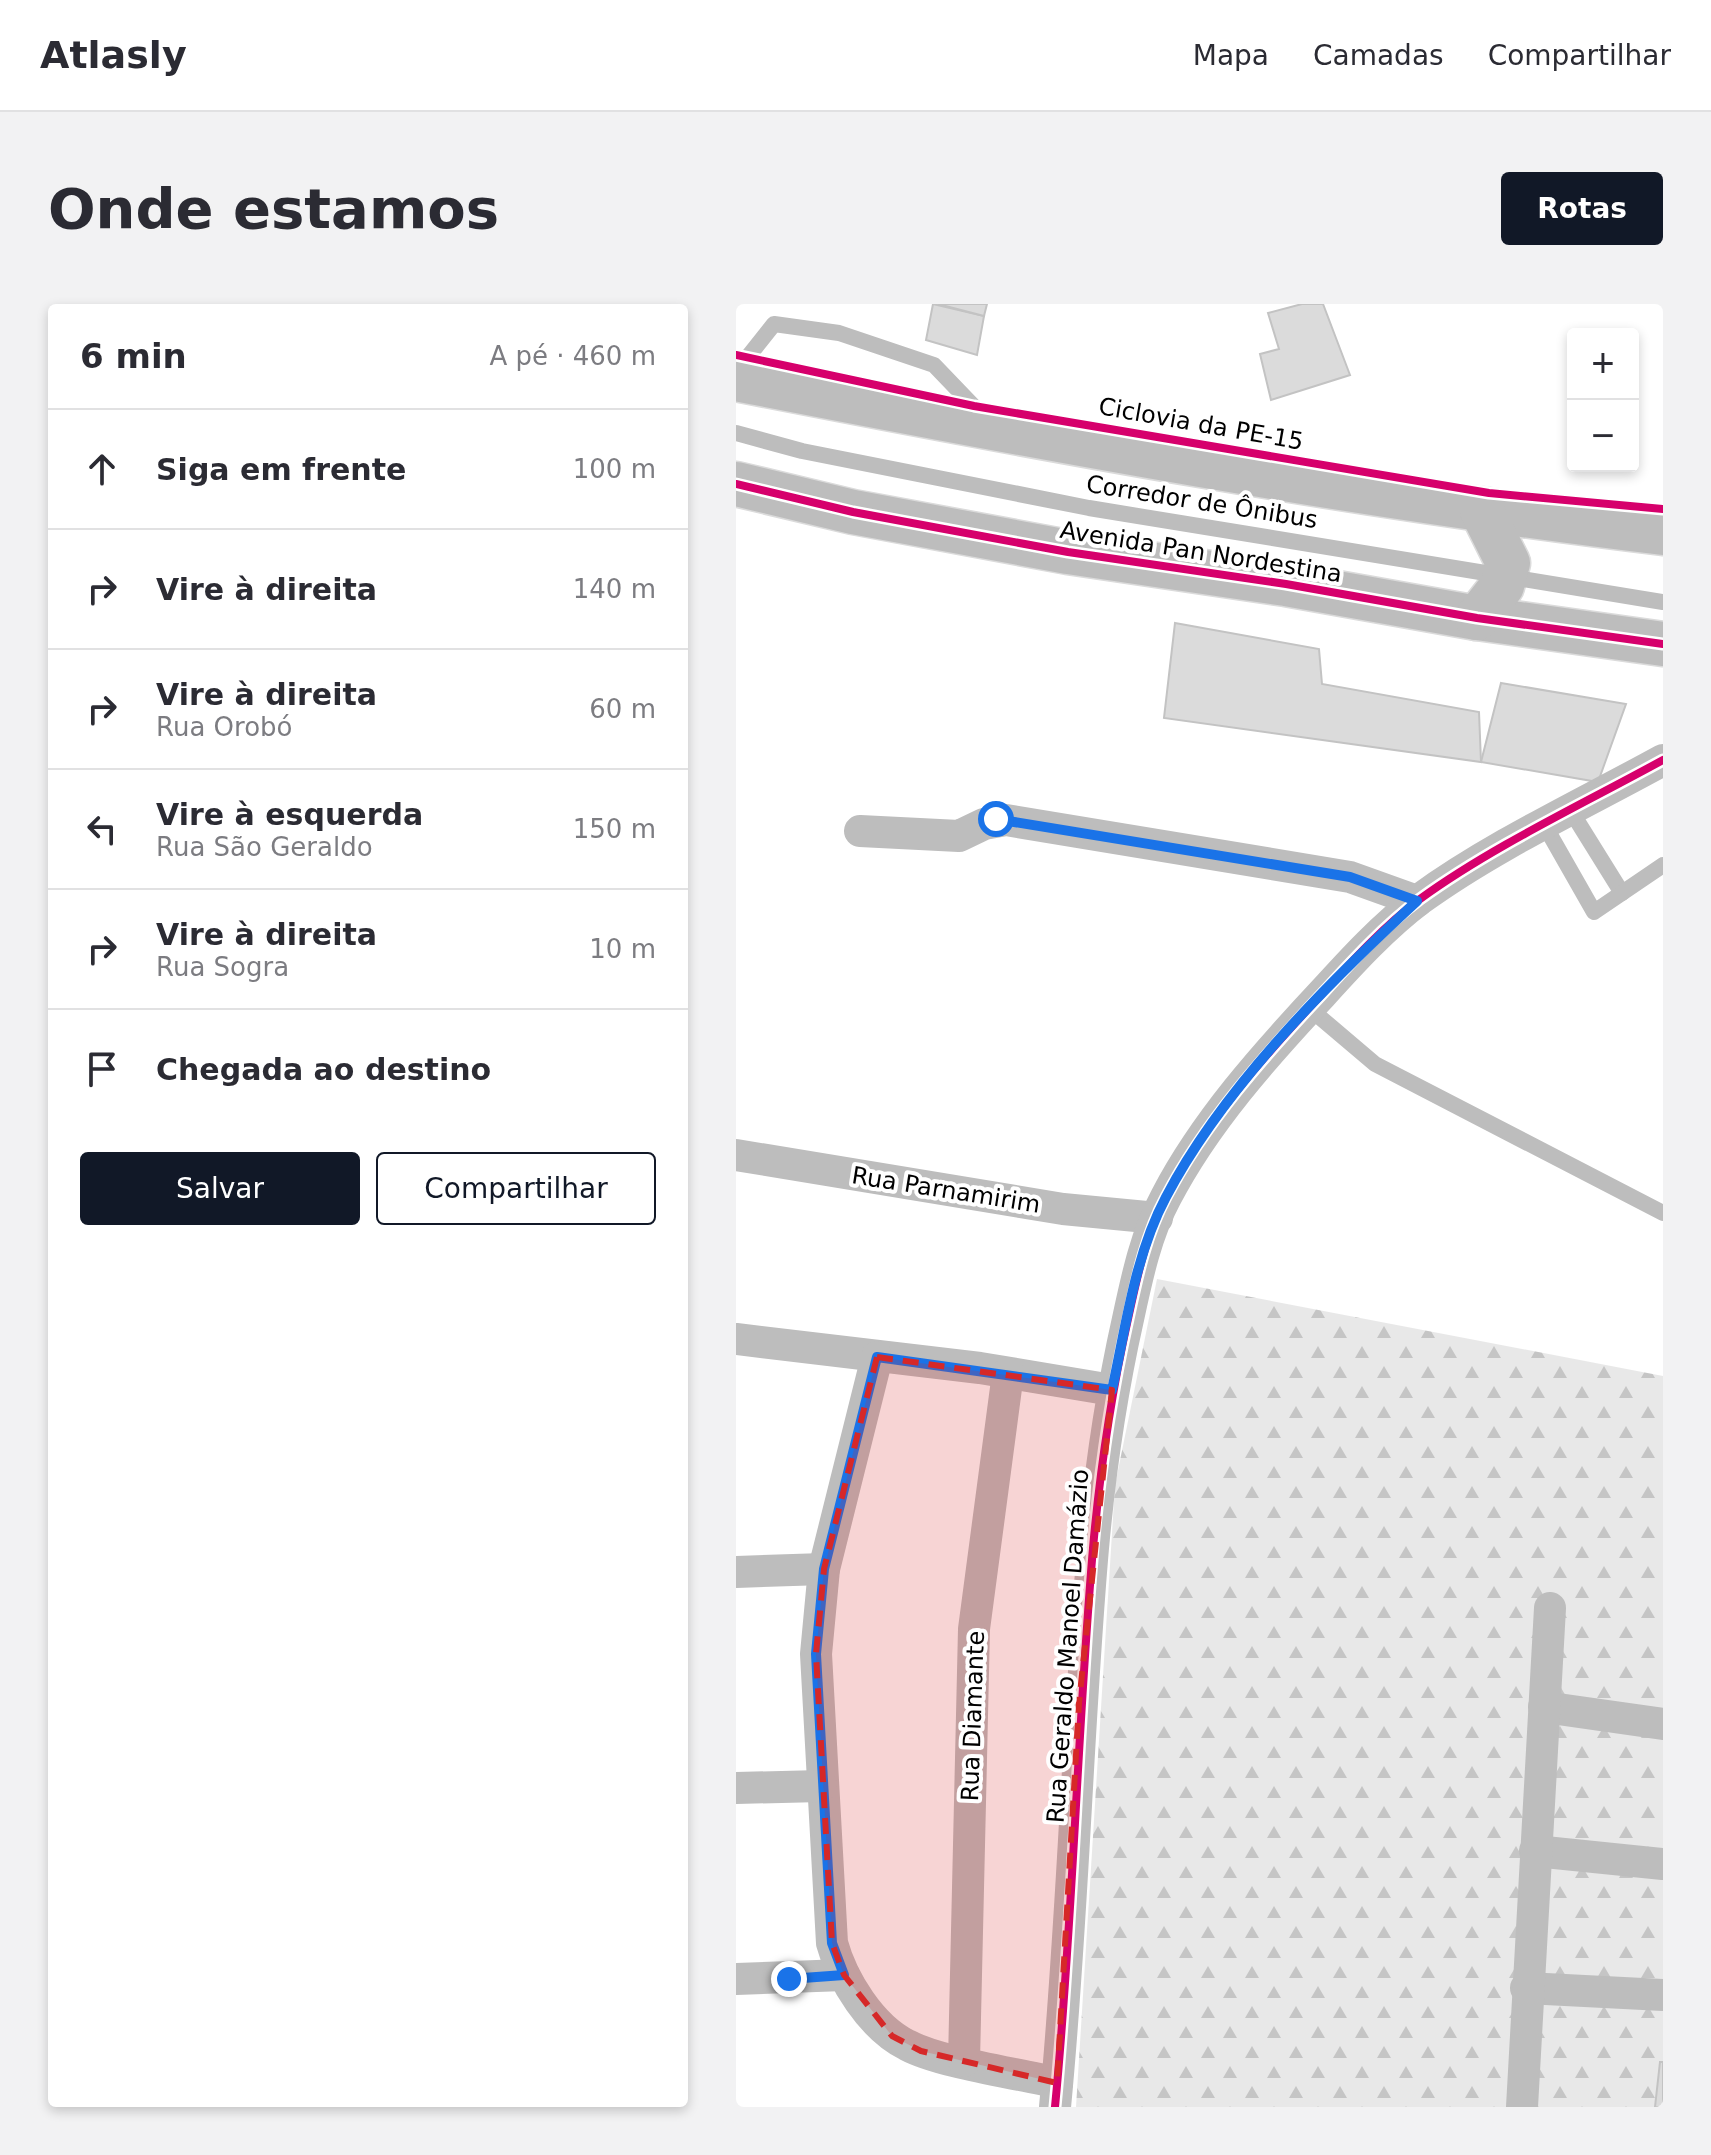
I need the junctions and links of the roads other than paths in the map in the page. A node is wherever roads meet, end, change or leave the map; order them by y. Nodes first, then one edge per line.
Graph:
1 (736, 372) edge
2 (736, 379) edge
3 (997, 430) junction
4 (736, 433) edge
5 (736, 484) edge
6 (1482, 511) junction
7 (1663, 533) edge
8 (1506, 576) junction
9 (1663, 602) edge
10 (1477, 618) junction
11 (1663, 644) edge
12 (1663, 760) edge
13 (1558, 819) junction
14 (860, 831) dead end
15 (1663, 865) edge
16 (1622, 893) junction
17 (1417, 901) junction
18 (1309, 1008) junction
19 (736, 1155) edge
20 (1663, 1213) edge
21 (1157, 1218) junction
22 (736, 1339) edge
23 (877, 1357) junction
24 (1008, 1373) junction
25 (1112, 1390) junction
26 (824, 1569) junction
27 (736, 1572) edge
28 (1550, 1608) dead end
29 (1544, 1707) junction
30 (1663, 1724) edge
31 (821, 1786) junction
32 (736, 1788) edge
33 (1535, 1851) junction
34 (1663, 1864) edge
35 (844, 1975) junction
36 (736, 1979) edge
37 (1526, 1988) junction
38 (1663, 1995) edge
39 (964, 2061) junction
40 (1056, 2095) edge
41 (1522, 2107) edge

1 - 3 lane
2 - 3 highway
3 - 6 highway
4 - 8 lane, Corredor de Ônibus
5 - 10 highway, Avenida Pan Nordestina
6 - 7 highway
6 - 8 highway
8 - 9 lane, Corredor de Ônibus
8 - 10 highway
10 - 11 highway, Avenida Pan Nordestina
12 - 13 street, Rua Geraldo Manoel Damázio
13 - 16 lane
13 - 16 lane
13 - 17 street, Rua Geraldo Manoel Damázio
14 - 17 street
15 - 16 lane
17 - 18 street, Rua Geraldo Manoel Damázio
18 - 20 lane
18 - 21 street, Rua Geraldo Manoel Damázio
19 - 21 street, Rua Parnamirim
21 - 25 street, Rua Geraldo Manoel Damázio
22 - 23 street
23 - 24 street
23 - 26 street
24 - 25 street
24 - 39 street, Rua Diamante
25 - 40 street, Rua Geraldo Manoel Damázio
26 - 27 street
26 - 31 street
28 - 29 street
29 - 30 street
29 - 33 street
31 - 32 street
31 - 35 street
33 - 34 street
33 - 37 street
35 - 36 street
35 - 39 street
37 - 38 street
37 - 41 street
39 - 40 street

